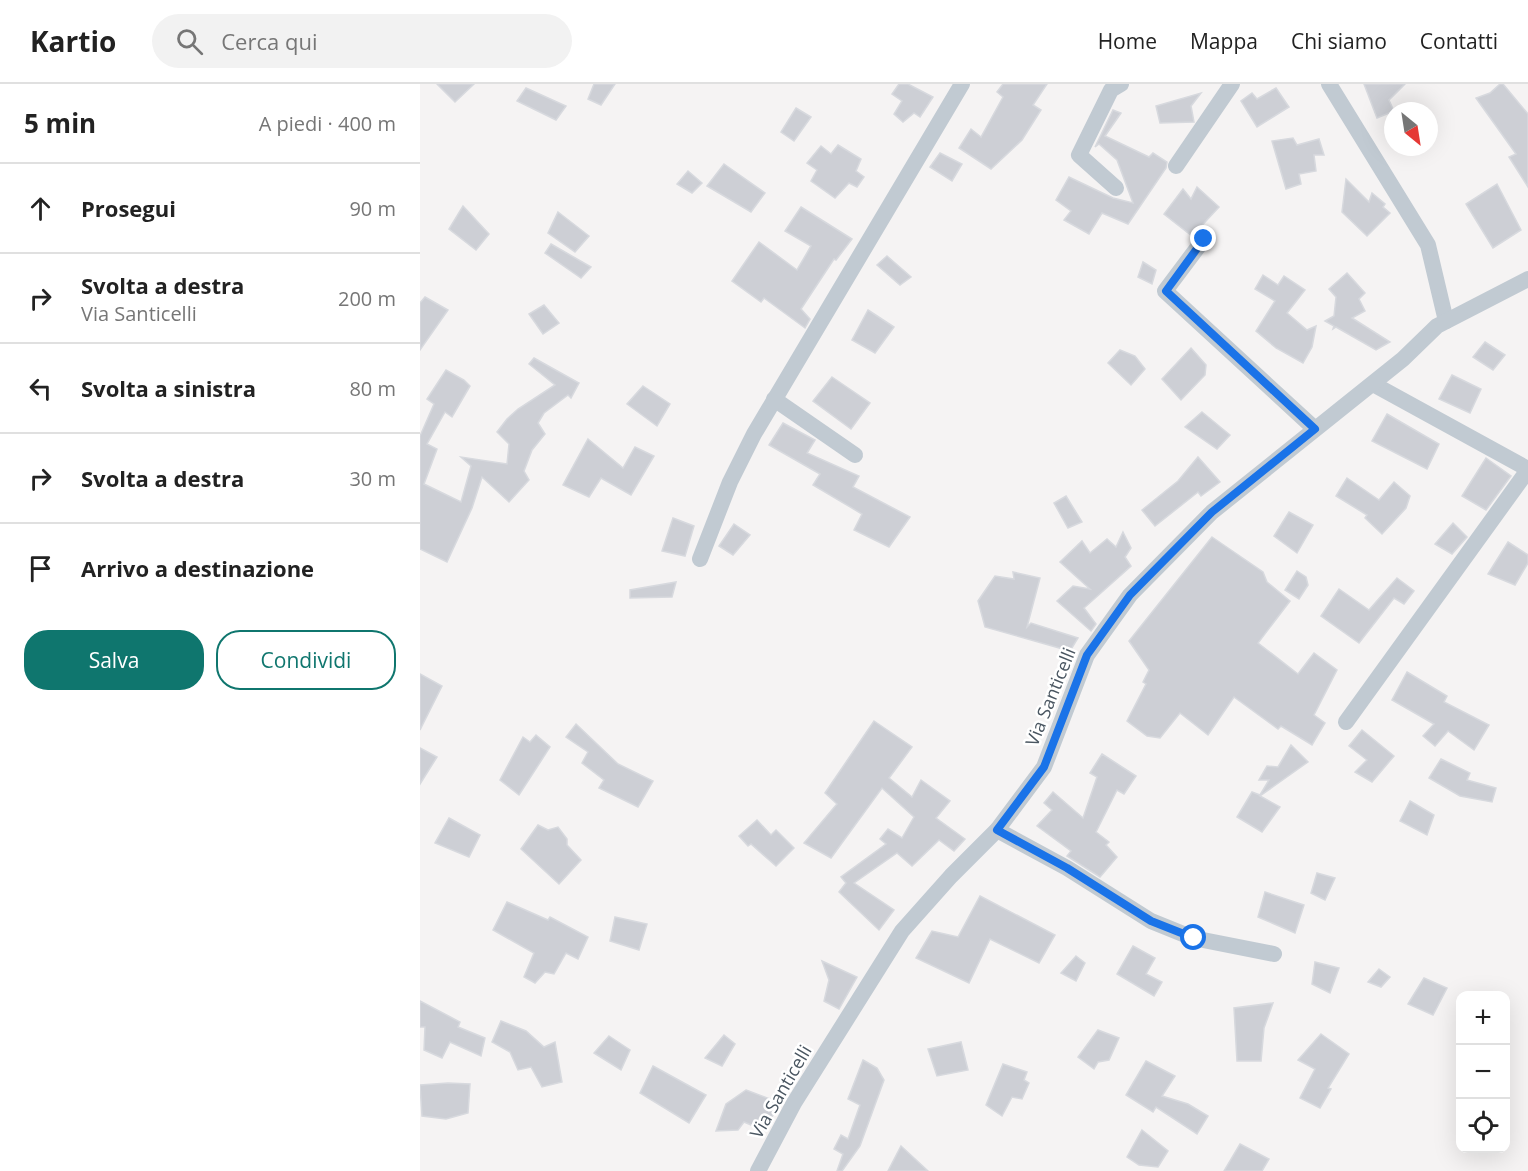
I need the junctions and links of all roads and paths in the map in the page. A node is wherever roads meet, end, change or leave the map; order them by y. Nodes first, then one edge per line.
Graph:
1 (962, 84) edge
2 (1121, 84) edge
3 (1232, 84) edge
4 (1329, 84) edge
5 (1176, 166) dead end
6 (1116, 188) dead end
7 (1204, 239) dead end
8 (1528, 279) edge
9 (1446, 321) junction
10 (1373, 384) junction
11 (774, 399) junction
12 (1315, 429) junction
13 (855, 455) dead end
14 (1528, 469) edge
15 (700, 559) dead end
16 (1346, 722) dead end
17 (997, 830) junction
18 (1274, 954) dead end
19 (758, 1171) edge

1 - 11 street
2 - 6 street
3 - 5 street
4 - 9 street
7 - 12 street
8 - 9 street, Via Santicelli
9 - 10 street, Via Santicelli
10 - 12 street, Via Santicelli
10 - 14 street
11 - 13 street
11 - 15 street
12 - 17 street, Via Santicelli
14 - 16 street
17 - 18 street
17 - 19 street, Via Santicelli

